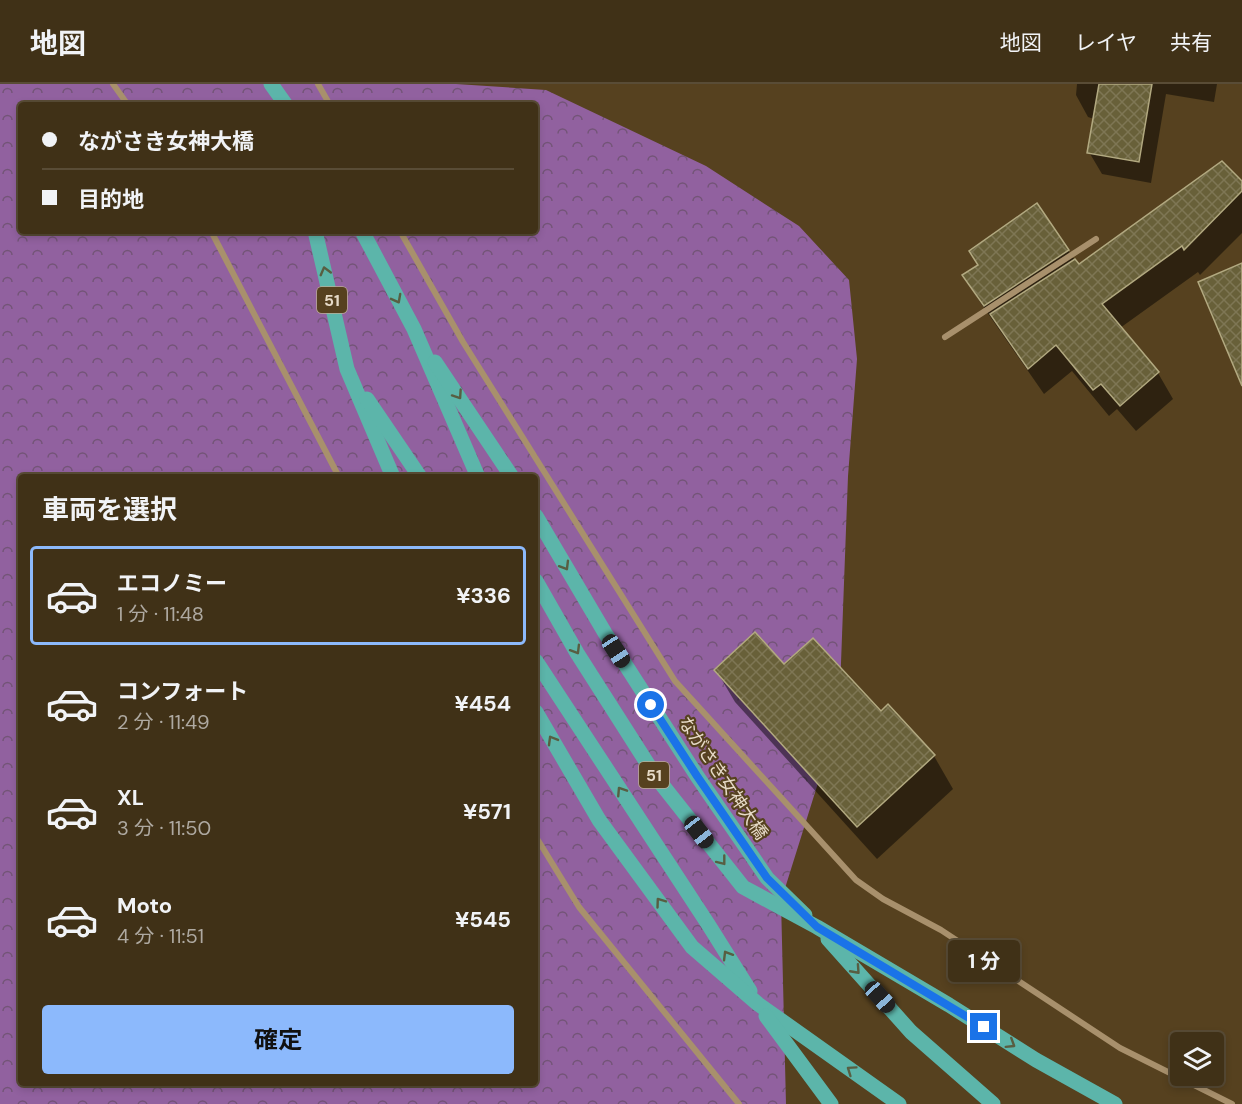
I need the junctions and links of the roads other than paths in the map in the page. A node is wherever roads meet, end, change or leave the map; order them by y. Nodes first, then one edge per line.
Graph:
1 (113, 84) edge
2 (269, 84) edge
3 (318, 84) edge
4 (126, 102) edge
5 (274, 102) edge
6 (284, 102) edge
7 (328, 102) edge
8 (213, 234) edge
9 (316, 234) edge
10 (364, 234) edge
11 (402, 234) edge
12 (1096, 239) dead end
13 (414, 329) junction
14 (945, 338) dead end
15 (347, 369) junction
16 (337, 474) edge
17 (392, 474) edge
18 (418, 474) edge
19 (477, 474) edge
20 (510, 474) edge
21 (538, 519) edge
22 (538, 585) edge
23 (538, 664) edge
24 (538, 715) edge
25 (538, 840) edge
26 (817, 927) junction
27 (758, 1004) junction
28 (739, 1104) edge
29 (831, 1104) edge
30 (899, 1104) edge
31 (993, 1104) edge
32 (1115, 1104) edge
33 (1232, 1104) edge

1 - 4 street
2 - 5 main road
2 - 6 main road
3 - 7 street
8 - 16 street
15 -> 9 main road, 51
10 -> 13 main road
11 - 33 street
12 - 14 street
13 - 19 main road
13 -> 20 main road
15 - 17 main road, 51
15 - 18 main road, 51
21 -> 26 main road, ながさき女神大橋 / 51
22 -> 26 main road, ながさき女神大橋 / 51
27 -> 23 main road, 51
27 -> 24 main road, 51
25 - 28 street
26 -> 31 main road, ながさき女神大橋 / 51
26 -> 32 main road, 51
27 - 29 main road, 51
30 -> 27 main road, 51

